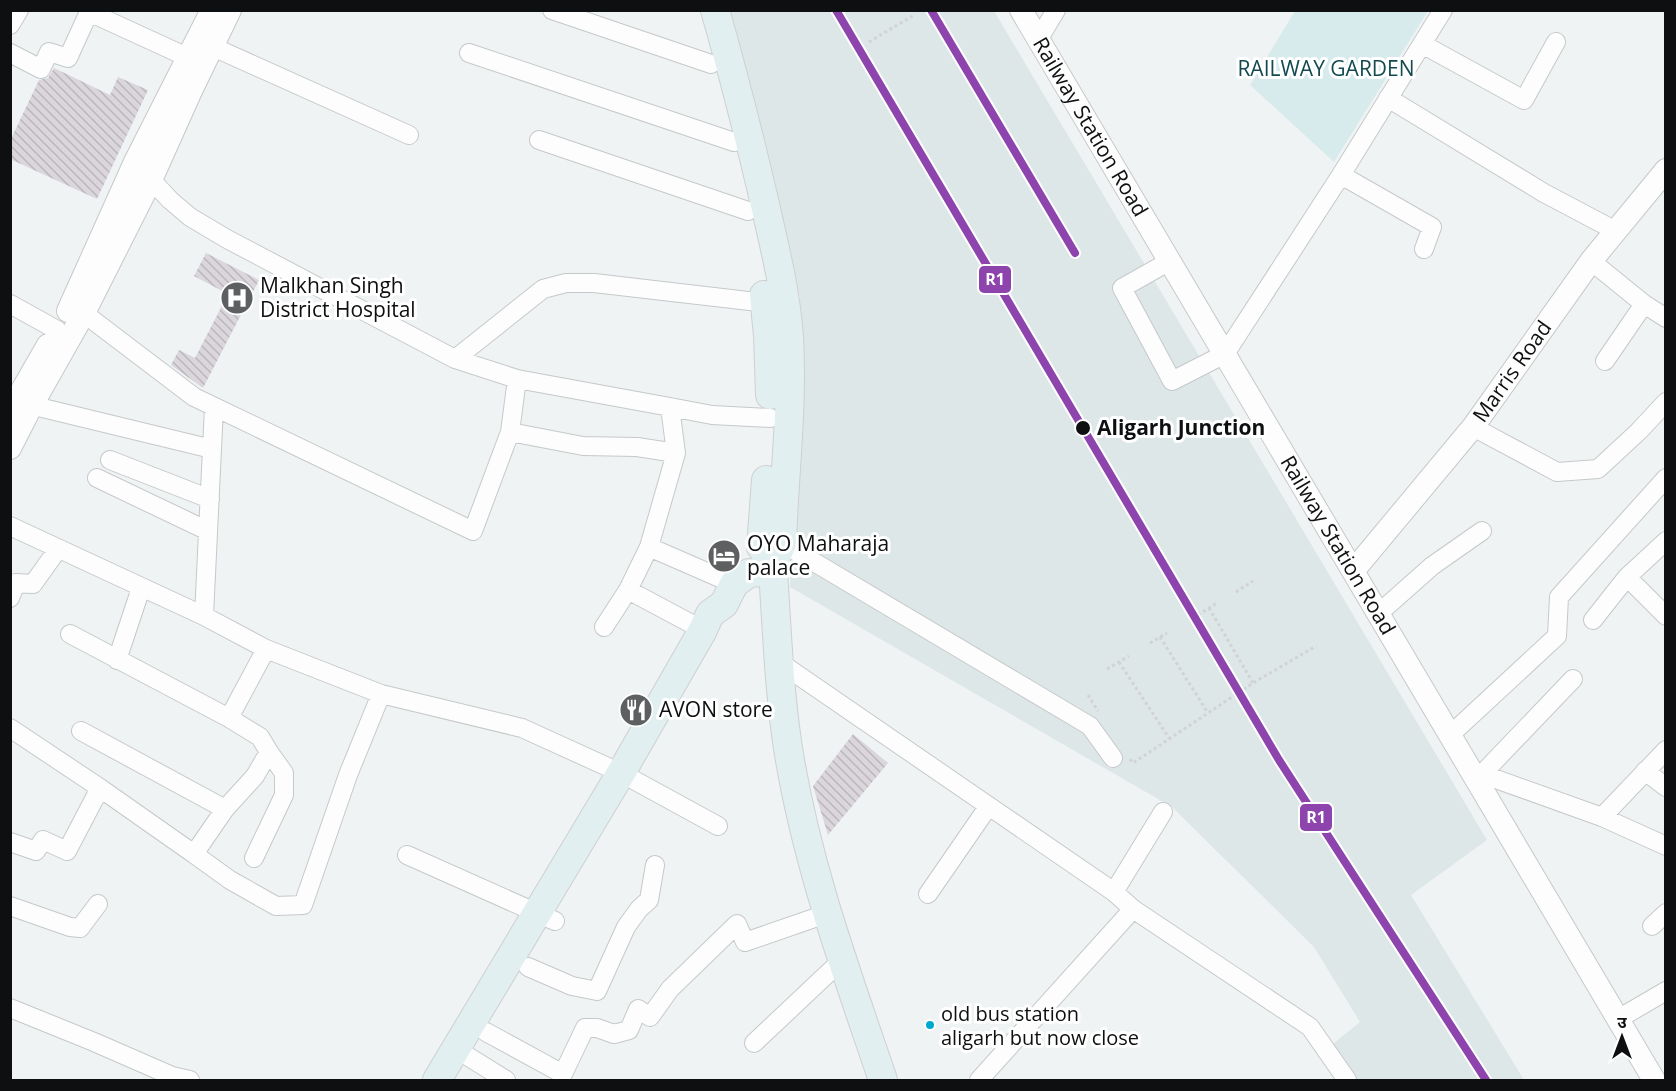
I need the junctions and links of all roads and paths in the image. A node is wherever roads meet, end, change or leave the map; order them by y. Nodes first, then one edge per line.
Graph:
1 (19, 10) edge
2 (212, 10) edge
3 (230, 10) edge
4 (552, 10) edge
5 (694, 10) edge
6 (715, 10) edge
7 (1021, 10) edge
8 (1056, 10) edge
9 (1443, 10) edge
10 (914, 15) dead end
11 (10, 25) edge
12 (1038, 40) junction
13 (869, 42) dead end
14 (1556, 42) dead end
15 (1422, 44) junction
16 (199, 48) junction
17 (469, 53) dead end
18 (13, 59) edge
19 (711, 64) junction
20 (1388, 98) junction
21 (409, 135) dead end
22 (539, 140) dead end
23 (734, 142) junction
24 (135, 162) junction
25 (1665, 170) edge
26 (1341, 175) junction
27 (151, 180) junction
28 (748, 211) junction
29 (1616, 231) junction
30 (1424, 249) dead end
31 (1170, 261) junction
32 (1592, 261) junction
33 (766, 303) junction
34 (10, 304) edge
35 (1644, 304) junction
36 (78, 309) junction
37 (1665, 318) edge
38 (57, 330) junction
39 (1225, 354) junction
40 (455, 359) junction
41 (1605, 362) dead end
42 (517, 379) junction
43 (1665, 402) edge
44 (19, 406) edge
45 (214, 407) junction
46 (670, 407) junction
47 (770, 418) junction
48 (1473, 427) junction
49 (510, 432) junction
50 (10, 448) edge
51 (212, 448) junction
52 (676, 453) junction
53 (110, 460) dead end
54 (97, 478) dead end
55 (1665, 478) edge
56 (210, 499) junction
57 (10, 526) edge
58 (208, 531) junction
59 (1482, 531) dead end
60 (1665, 541) edge
61 (649, 547) junction
62 (58, 549) junction
63 (776, 559) junction
64 (1354, 570) junction
65 (1627, 577) junction
66 (1254, 581) dead end
67 (141, 588) junction
68 (628, 590) junction
69 (1236, 592) dead end
70 (729, 594) junction
71 (10, 597) edge
72 (1217, 603) dead end
73 (1209, 608) junction
74 (1378, 613) junction
75 (1198, 615) dead end
76 (204, 616) junction
77 (1665, 616) edge
78 (1593, 620) dead end
79 (604, 627) dead end
80 (703, 630) junction
81 (1167, 633) dead end
82 (70, 634) dead end
83 (1160, 637) junction
84 (1150, 643) dead end
85 (1317, 646) dead end
86 (266, 649) junction
87 (1129, 656) dead end
88 (117, 660) junction
89 (779, 662) junction
90 (1119, 662) junction
91 (1107, 669) dead end
92 (683, 679) junction
93 (1573, 679) dead end
94 (1253, 683) junction
95 (381, 694) junction
96 (1088, 695) dead end
97 (1208, 713) junction
98 (229, 718) junction
99 (1103, 718) dead end
100 (10, 728) edge
101 (81, 731) dead end
102 (1449, 736) junction
103 (1169, 738) junction
104 (1665, 750) edge
105 (269, 752) junction
106 (1113, 758) dead end
107 (1133, 763) dead end
108 (1476, 771) junction
109 (1645, 771) junction
110 (628, 776) junction
111 (1665, 787) edge
112 (100, 788) junction
113 (988, 807) junction
114 (225, 809) junction
115 (1163, 813) dead end
116 (1602, 818) junction
117 (718, 826) dead end
118 (10, 842) edge
119 (1665, 846) edge
120 (194, 854) junction
121 (407, 855) dead end
122 (254, 858) dead end
123 (655, 865) dead end
124 (1114, 892) junction
125 (928, 894) dead end
126 (98, 904) dead end
127 (10, 906) edge
128 (1133, 909) junction
129 (1665, 913) edge
130 (826, 914) junction
131 (546, 917) junction
132 (1652, 926) dead end
133 (841, 961) junction
134 (528, 967) junction
135 (1665, 991) edge
136 (10, 1008) edge
137 (1618, 1020) junction
138 (486, 1032) junction
139 (754, 1043) dead end
140 (461, 1062) edge
141 (1339, 1077) edge
142 (190, 1080) edge
143 (437, 1080) edge
144 (506, 1080) edge
145 (883, 1080) edge
146 (979, 1080) edge
147 (1654, 1080) edge

1 - 11 street
2 - 16 street
3 - 16 street
4 - 19 street
5 - 19 main road
6 - 63 main road
7 - 12 street, Railway Station Road
8 - 12 street
9 - 15 street
10 - 13 path
12 - 31 street, Railway Station Road
14 - 15 street
15 - 20 street
16 - 18 street
16 - 21 street
16 - 24 street
16 - 27 street
17 - 23 street
19 - 23 main road
20 - 26 street
20 - 29 street
22 - 28 street
23 - 28 main road
24 - 27 street
24 - 36 street
25 - 29 street, Marris Road
26 - 30 street
26 - 39 street
27 - 36 street
27 - 40 street
28 - 33 main road
29 - 32 street, Marris Road
31 - 39 street, Railway Station Road
31 - 39 street
32 - 35 street
32 - 48 street, Marris Road
33 - 40 street
33 - 47 main road
34 - 38 street
35 - 37 street
35 - 41 street
36 - 38 street
36 - 44 street
36 - 45 street
38 - 44 street
39 - 64 street, Railway Station Road
40 - 42 street
42 - 46 street
42 - 49 street
43 - 48 street
44 - 50 street
44 - 51 street
45 - 49 street
45 - 51 street
46 - 47 street
46 - 52 street
47 - 63 main road
48 - 64 street, Marris Road
49 - 52 street
51 - 56 street
52 - 61 street
53 - 56 street
54 - 58 street
55 - 102 street
56 - 58 street
57 - 62 street
58 - 76 street
59 - 74 street
60 - 65 street
61 - 68 street
61 - 70 street
62 - 67 street
62 - 71 street
63 - 70 main road
63 - 89 main road
63 - 106 street
64 - 74 street, Railway Station Road
65 - 77 street
65 - 78 street
66 - 69 path
67 - 76 street
67 - 88 street
68 - 79 street
68 - 80 street
70 - 80 main road
70 - 92 main road
72 - 73 path
73 - 75 path
73 - 94 path
74 - 102 street, Railway Station Road
76 - 86 street
80 - 92 main road
81 - 83 path
82 - 88 street
83 - 84 path
83 - 97 path
85 - 94 path
86 - 95 street
86 - 98 street
87 - 90 path
88 - 98 street
89 - 113 street
89 - 130 main road
90 - 91 path
90 - 103 path
92 - 110 main road
93 - 108 street
94 - 97 path
95 - 110 street
95 - 120 street
96 - 99 path
97 - 103 path
98 - 105 street
100 - 112 street
101 - 114 street
102 - 108 street, Railway Station Road
103 - 107 path
104 - 109 street
105 - 114 street
105 - 122 street
108 - 116 street
108 - 137 street, Railway Station Road
109 - 111 street
109 - 116 street
110 - 117 street
110 - 131 main road
112 - 118 street
112 - 120 street
113 - 124 street
113 - 125 street
114 - 120 street
115 - 124 street
116 - 119 street
121 - 131 street
123 - 134 street
124 - 128 street
126 - 127 street
128 - 141 street
128 - 146 street
129 - 132 street
130 - 133 main road
130 - 138 street
131 - 134 main road
131 - 140 main road
133 - 139 street
133 - 145 main road
134 - 138 main road
135 - 137 street
136 - 142 street
137 - 147 street, Railway Station Road
138 - 140 main road
140 - 143 main road
140 - 144 street

